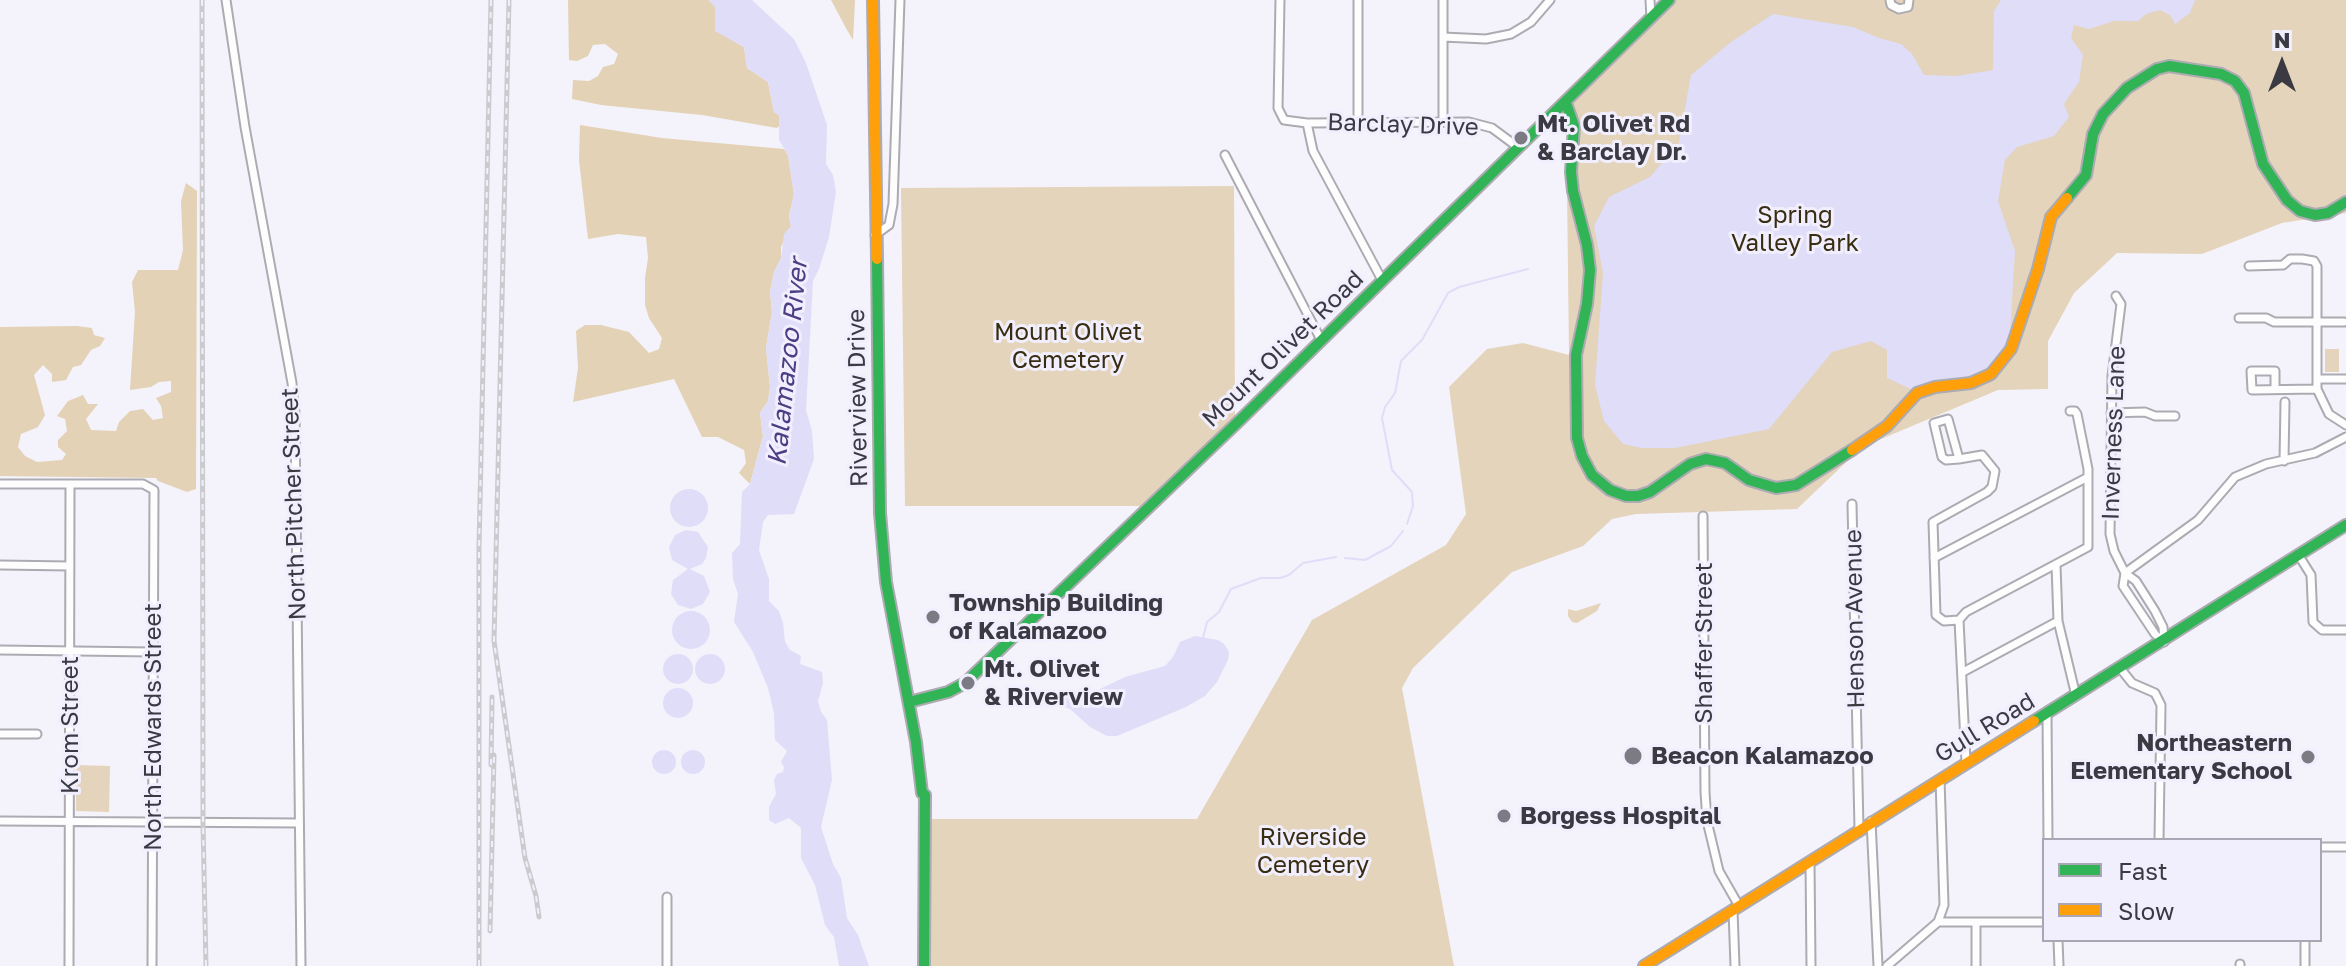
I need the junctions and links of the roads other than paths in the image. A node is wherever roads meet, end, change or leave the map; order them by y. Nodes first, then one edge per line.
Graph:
1 (226, 0) edge
2 (873, 0) edge
3 (900, 0) edge
4 (1280, 0) edge
5 (1358, 0) edge
6 (1443, 0) edge
7 (1650, 0) edge
8 (1669, 0) edge
9 (1890, 0) edge
10 (1909, 0) edge
11 (1545, 2) edge
12 (1651, 19) junction
13 (1443, 37) junction
14 (1566, 103) junction
15 (1358, 121) junction
16 (1443, 122) junction
17 (1307, 123) junction
18 (1519, 148) junction
19 (1225, 155) dead end
20 (2346, 202) edge
21 (875, 235) junction
22 (2249, 266) dead end
23 (1382, 280) junction
24 (2116, 296) dead end
25 (2239, 318) dead end
26 (2317, 322) junction
27 (2344, 322) edge
28 (1321, 340) junction
29 (2317, 379) junction
30 (2346, 379) edge
31 (2275, 389) dead end
32 (2317, 389) junction
33 (2285, 402) dead end
34 (2070, 411) dead end
35 (2111, 413) junction
36 (2175, 416) dead end
37 (2346, 425) edge
38 (2346, 437) edge
39 (1959, 459) junction
40 (2284, 461) junction
41 (2088, 477) junction
42 (0, 484) edge
43 (70, 485) junction
44 (1852, 504) dead end
45 (1703, 516) dead end
46 (2346, 525) edge
47 (2299, 556) junction
48 (1934, 558) junction
49 (0, 565) edge
50 (70, 566) junction
51 (2053, 566) junction
52 (2125, 573) junction
53 (1959, 620) junction
54 (2058, 621) junction
55 (2346, 630) edge
56 (2164, 642) junction
57 (0, 650) edge
58 (70, 651) junction
59 (152, 652) junction
60 (2120, 668) junction
61 (1963, 672) junction
62 (2076, 696) junction
63 (909, 702) junction
64 (2047, 714) junction
65 (0, 734) edge
66 (37, 734) dead end
67 (1966, 763) junction
68 (1940, 779) junction
69 (0, 821) edge
70 (1871, 821) junction
71 (69, 822) junction
72 (152, 823) junction
73 (299, 823) junction
74 (1859, 829) junction
75 (2048, 838) edge
76 (2159, 838) edge
77 (2322, 847) edge
78 (2346, 847) edge
79 (1810, 861) junction
80 (667, 897) dead end
81 (1736, 908) junction
82 (1938, 922) junction
83 (1976, 922) junction
84 (2042, 922) edge
85 (2058, 942) edge
86 (2305, 942) edge
87 (69, 966) edge
88 (152, 966) edge
89 (301, 966) edge
90 (667, 966) edge
91 (924, 966) edge
92 (1644, 966) edge
93 (1735, 966) edge
94 (1811, 966) edge
95 (1878, 966) edge
96 (1887, 966) edge
97 (1976, 966) edge
98 (2059, 966) edge
99 (2305, 966) edge

1 - 73 street, North Pitcher Street
2 - 21 street, Riverview Drive
3 - 21 street
4 - 17 street, Barclay Drive
5 - 15 street
6 - 13 street
7 - 12 street
8 - 12 street, Mount Olivet Road
9 - 10 street
11 - 13 street
12 - 14 street, Mount Olivet Road
13 - 16 street
14 - 18 street, Mount Olivet Road
14 - 20 street
15 - 16 street, Barclay Drive
15 - 17 street, Barclay Drive
16 - 18 street, Barclay Drive
17 - 23 street
18 - 23 street, Mount Olivet Road
19 - 28 street
21 - 63 street, Riverview Drive
22 - 26 street
23 - 28 street, Mount Olivet Road
24 - 35 street, Inverness Lane
25 - 26 street
26 - 27 street
26 - 29 street
28 - 63 street, Mount Olivet Road
29 - 30 street
29 - 32 street
31 - 32 street
32 - 37 street
33 - 40 street
34 - 41 street
35 - 36 street
35 - 52 street, Inverness Lane
38 - 40 street
39 - 39 street
39 - 48 street
40 - 52 street
41 - 48 street
41 - 51 street
42 - 43 street
43 - 50 street, Krom Street
43 - 59 street, North Edwards Street
44 - 74 street, Henson Avenue
45 - 81 street, Shaffer Street
46 - 47 street, Gull Road
47 - 55 street
47 - 56 street, Gull Road
48 - 53 street
49 - 50 street
50 - 58 street, Krom Street
51 - 53 street
51 - 54 street
52 - 56 street
52 - 56 street, Inverness Lane
53 - 61 street
54 - 61 street
54 - 62 street
56 - 60 street, Gull Road
57 - 58 street
58 - 59 street
58 - 71 street, Krom Street
59 - 72 street, North Edwards Street
60 - 62 street, Gull Road
60 - 76 street
61 - 67 street
62 - 64 street, Gull Road
63 - 91 street, Riverview Drive
64 - 67 street, Gull Road
64 - 75 street
65 - 66 street
67 - 68 street, Gull Road
68 - 70 street, Gull Road
68 - 82 street
69 - 71 street
70 - 74 street, Gull Road
70 - 95 street
71 - 72 street
71 - 87 street, Krom Street
72 - 73 street
72 - 88 street, North Edwards Street
73 - 89 street, North Pitcher Street
74 - 79 street, Gull Road
77 - 78 street
79 - 81 street, Gull Road
79 - 94 street
80 - 90 street
81 - 92 street, Gull Road
81 - 93 street
82 - 83 street
82 - 96 street
83 - 84 street
83 - 97 street
85 - 98 street
86 - 99 street

